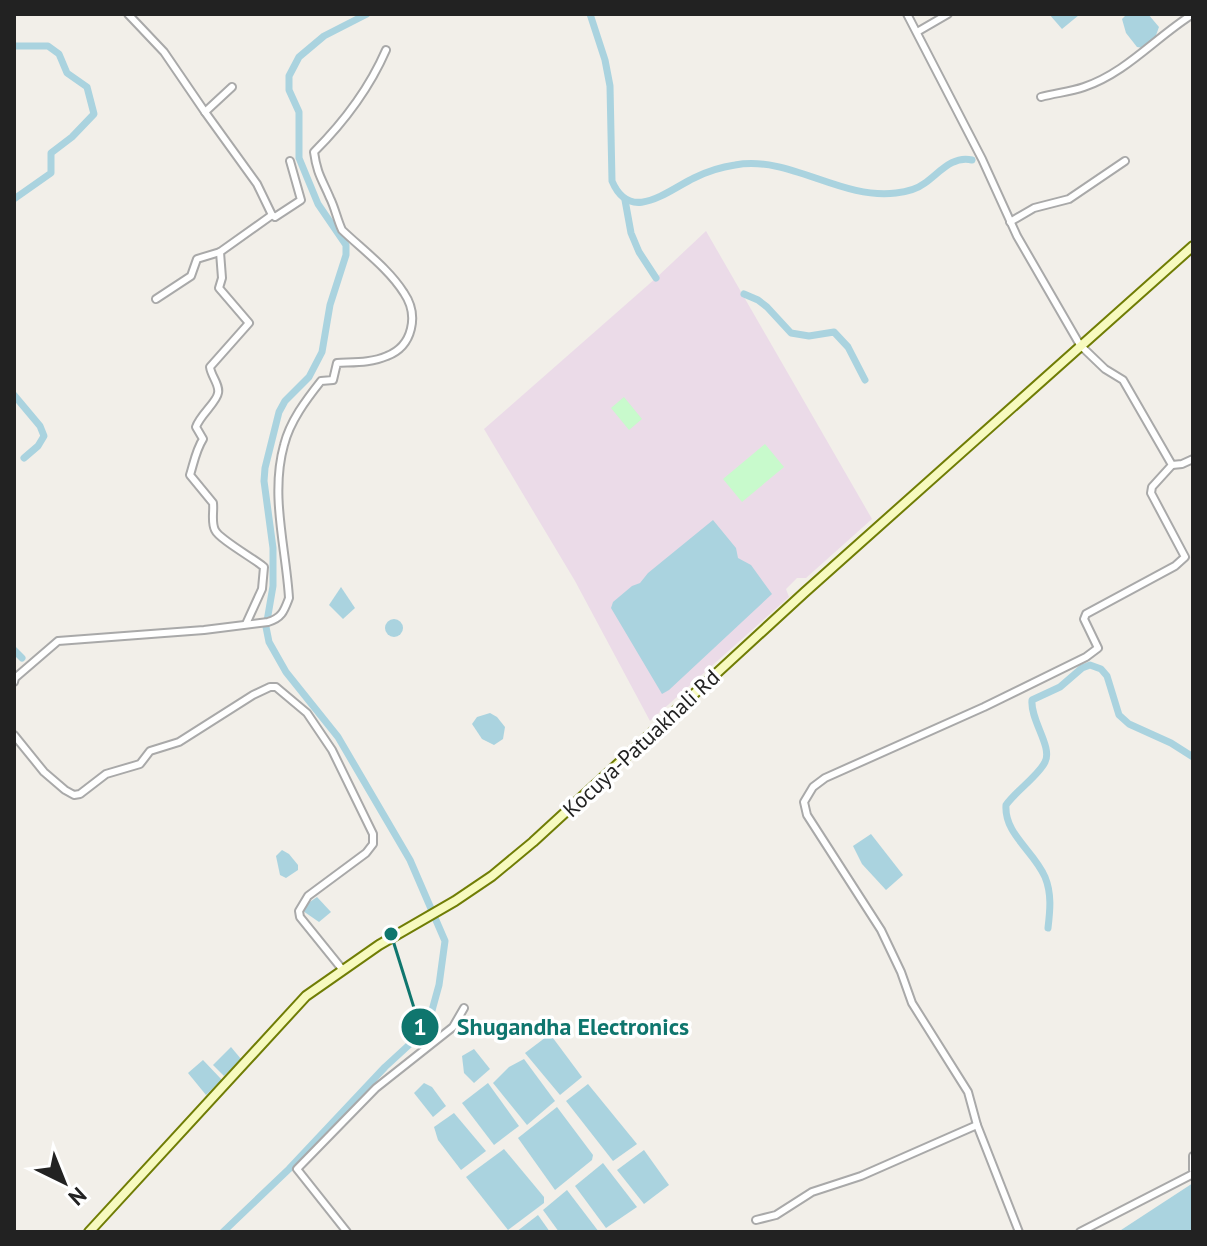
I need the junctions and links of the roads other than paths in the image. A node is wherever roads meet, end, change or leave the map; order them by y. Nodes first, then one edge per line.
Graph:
1 (128, 14) edge
2 (907, 14) edge
3 (948, 14) edge
4 (1193, 14) edge
5 (917, 32) junction
6 (386, 50) dead end
7 (232, 87) dead end
8 (1041, 97) dead end
9 (205, 112) junction
10 (290, 161) dead end
11 (1125, 161) dead end
12 (272, 215) junction
13 (1010, 222) junction
14 (1193, 246) edge
15 (220, 252) junction
16 (156, 299) dead end
17 (1080, 345) junction
18 (1193, 459) edge
19 (1172, 465) junction
20 (250, 624) junction
21 (14, 682) edge
22 (14, 735) edge
23 (342, 969) junction
24 (464, 1008) dead end
25 (977, 1125) junction
26 (1193, 1156) edge
27 (1193, 1172) edge
28 (756, 1220) dead end
29 (89, 1232) edge
30 (347, 1232) edge
31 (1019, 1232) edge
32 (1080, 1232) edge

1 - 9 street
2 - 5 street
3 - 5 street
4 - 8 street
5 - 13 street
6 - 20 street
7 - 9 street
9 - 12 street
10 - 12 street
11 - 13 street
12 - 15 street
13 - 17 street
14 - 17 main road, Kocuya-Patuakhali Rd
15 - 16 street
15 - 20 street
17 - 19 street
17 - 23 main road, Kocuya-Patuakhali Rd
18 - 19 street
19 - 25 street
20 - 21 street
22 - 23 street
23 - 29 main road, Kocuya-Patuakhali Rd
24 - 30 street
25 - 28 street
25 - 31 street
26 - 27 street
27 - 32 street

